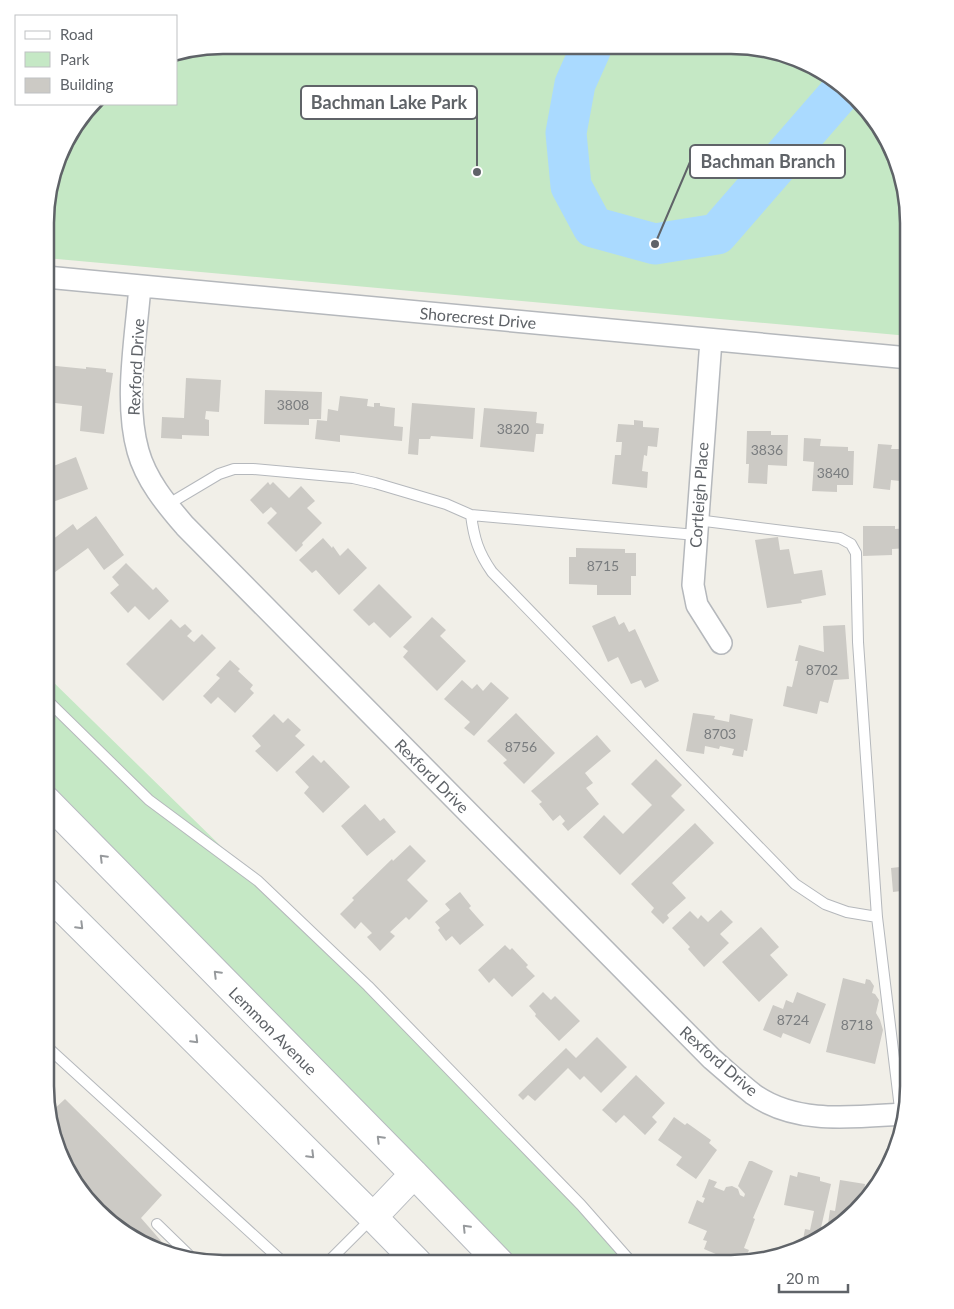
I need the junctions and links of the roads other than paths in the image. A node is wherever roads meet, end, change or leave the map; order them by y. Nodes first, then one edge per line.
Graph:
1 (54, 278) edge
2 (140, 286) junction
3 (711, 340) junction
4 (900, 357) edge
5 (167, 505) junction
6 (471, 515) junction
7 (696, 527) junction
8 (720, 643) dead end
9 (54, 707) edge
10 (54, 808) edge
11 (54, 900) edge
12 (877, 917) junction
13 (54, 1053) edge
14 (899, 1102) edge
15 (897, 1117) edge
16 (414, 1174) junction
17 (374, 1217) junction
18 (157, 1224) dead end
19 (183, 1250) edge
20 (275, 1255) edge
21 (335, 1255) edge
22 (410, 1255) edge
23 (492, 1255) edge
24 (625, 1255) edge

1 - 2 street, Shorecrest Drive
2 - 3 street, Shorecrest Drive
2 - 5 street, Rexford Drive
3 - 4 street, Shorecrest Drive
3 - 7 street, Cortleigh Place
5 - 6 lane
5 - 15 street, Rexford Drive
6 - 7 lane
6 - 12 lane
7 - 8 street, Cortleigh Place
7 - 12 lane
9 - 24 lane
16 -> 10 main road, Lemmon Avenue
11 -> 17 main road
12 - 14 lane
13 - 20 lane
16 - 17 main road
23 -> 16 main road, Lemmon Avenue
17 - 21 lane
17 - 22 main road
18 - 19 lane

